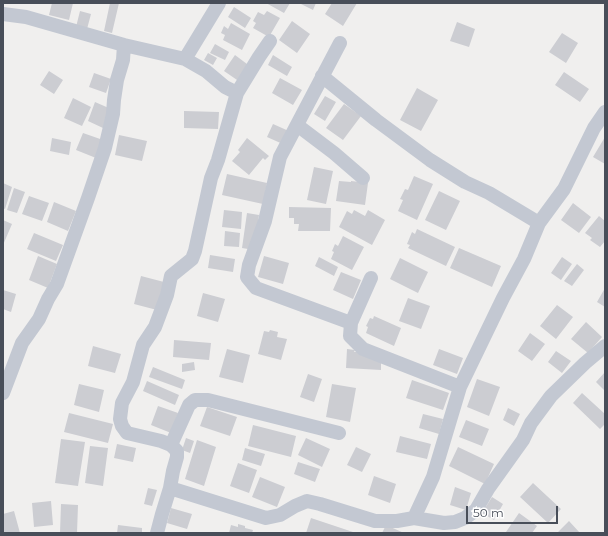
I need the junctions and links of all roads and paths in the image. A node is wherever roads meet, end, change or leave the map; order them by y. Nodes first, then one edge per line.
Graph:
1 (219, 3) edge
2 (3, 14) edge
3 (270, 41) dead end
4 (340, 43) dead end
5 (124, 45) junction
6 (184, 59) junction
7 (322, 76) junction
8 (237, 93) junction
9 (605, 112) edge
10 (297, 125) junction
11 (363, 178) dead end
12 (539, 223) junction
13 (371, 278) dead end
14 (352, 323) junction
15 (605, 346) edge
16 (460, 387) junction
17 (3, 393) edge
18 (338, 433) dead end
19 (171, 445) junction
20 (170, 488) junction
21 (414, 518) junction
22 (448, 528) edge
23 (157, 533) edge

1 - 6 street
2 - 5 street
3 - 8 street
4 - 7 street
5 - 6 street
5 - 17 street
6 - 8 street
7 - 10 street
7 - 12 street
8 - 19 street
9 - 12 street
10 - 11 street
10 - 14 street
12 - 16 street
13 - 14 street
14 - 16 street
15 - 22 street
16 - 21 street
18 - 19 street
19 - 20 street
20 - 21 street
20 - 23 street
21 - 22 street

